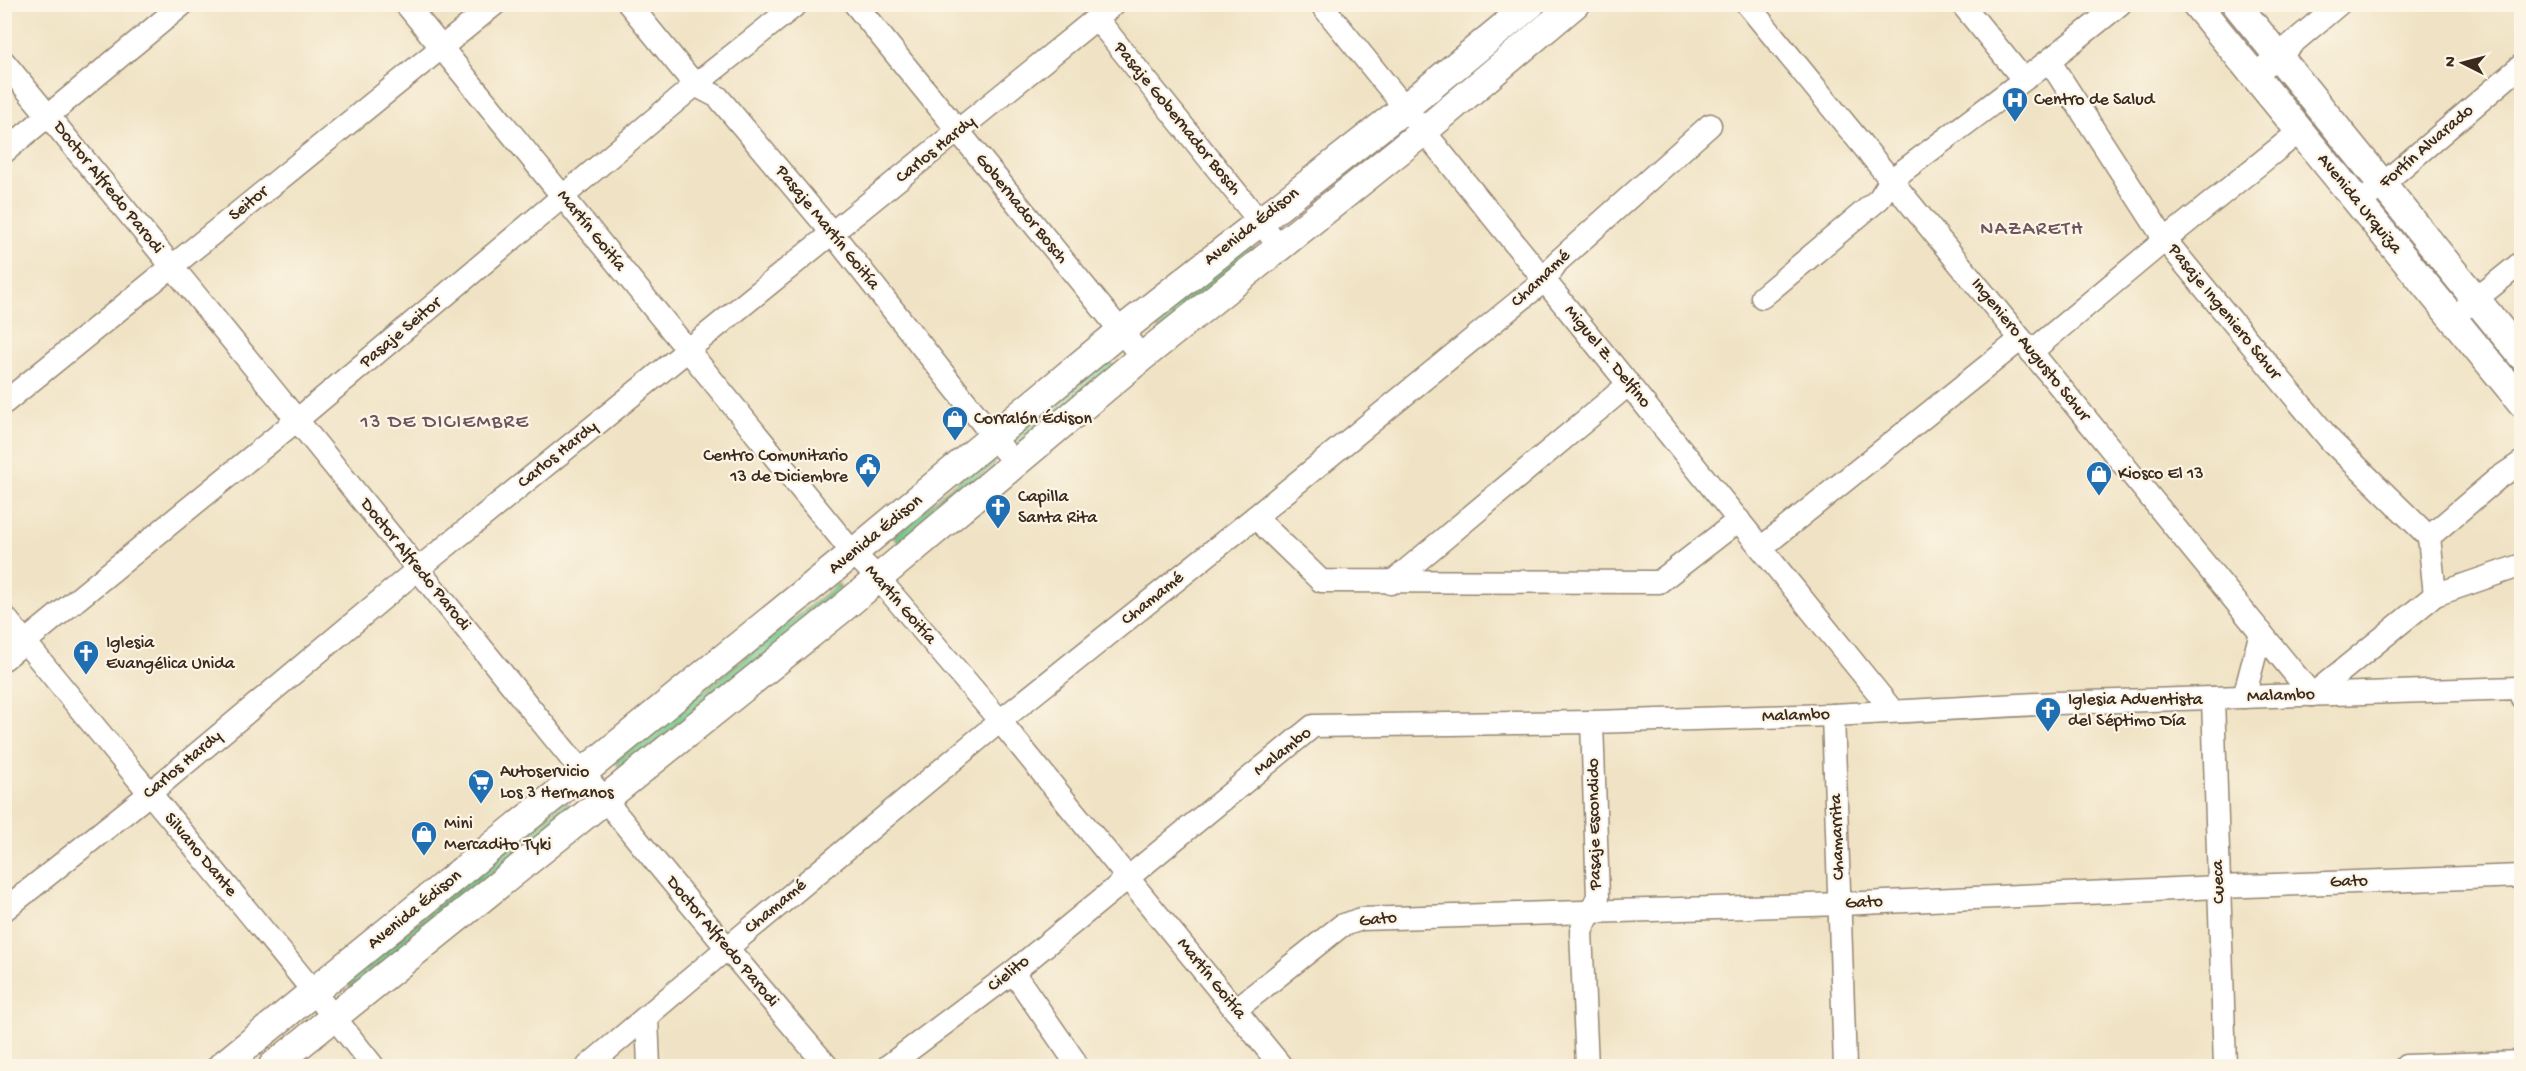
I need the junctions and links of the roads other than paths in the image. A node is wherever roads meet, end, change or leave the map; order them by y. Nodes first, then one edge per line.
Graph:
1 (183, 4) edge
2 (406, 4) edge
3 (495, 4) edge
4 (629, 4) edge
5 (797, 4) edge
6 (855, 4) edge
7 (1114, 4) edge
8 (1321, 4) edge
9 (1531, 4) edge
10 (1575, 4) edge
11 (1747, 4) edge
12 (1962, 4) edge
13 (2120, 4) edge
14 (2196, 4) edge
15 (2236, 4) edge
16 (2339, 4) edge
17 (1097, 19) junction
18 (443, 49) junction
19 (2278, 54) junction
20 (4, 62) edge
21 (2050, 62) junction
22 (2522, 65) edge
23 (2255, 75) junction
24 (2023, 79) junction
25 (696, 85) junction
26 (1406, 107) junction
27 (49, 116) junction
28 (1710, 125) dead end
29 (1424, 130) junction
30 (958, 131) junction
31 (2300, 131) junction
32 (4, 152) edge
33 (1891, 180) junction
34 (2384, 185) junction
35 (563, 197) junction
36 (2357, 203) junction
37 (1259, 221) junction
38 (833, 234) junction
39 (2165, 240) junction
40 (1280, 247) junction
41 (2522, 262) edge
42 (172, 265) junction
43 (1545, 280) junction
44 (1762, 297) dead end
45 (2476, 299) junction
46 (2453, 318) junction
47 (1121, 331) junction
48 (2026, 345) junction
49 (687, 350) junction
50 (2522, 356) edge
51 (1142, 357) junction
52 (1629, 384) junction
53 (4, 403) edge
54 (2522, 403) edge
55 (297, 420) junction
56 (992, 438) junction
57 (2522, 462) edge
58 (1014, 463) junction
59 (1255, 517) junction
60 (1739, 520) junction
61 (2428, 537) junction
62 (1761, 548) junction
63 (854, 553) junction
64 (2522, 565) edge
65 (418, 569) junction
66 (878, 578) junction
67 (1391, 583) junction
68 (2435, 595) junction
69 (4, 616) edge
70 (2261, 632) junction
71 (25, 642) junction
72 (4, 659) edge
73 (2520, 693) edge
74 (2312, 695) junction
75 (2244, 697) junction
76 (2213, 698) junction
77 (1892, 710) junction
78 (1833, 715) junction
79 (1000, 721) junction
80 (1592, 722) junction
81 (583, 774) junction
82 (149, 794) junction
83 (604, 799) junction
84 (2522, 876) edge
85 (1128, 879) junction
86 (2219, 887) junction
87 (1841, 904) junction
88 (4, 910) edge
89 (1589, 911) junction
90 (726, 949) junction
91 (1013, 972) junction
92 (314, 992) junction
93 (1235, 1010) junction
94 (334, 1017) junction
95 (647, 1018) junction
96 (2522, 1062) edge
97 (222, 1066) edge
98 (273, 1066) edge
99 (373, 1066) edge
100 (588, 1066) edge
101 (649, 1066) edge
102 (827, 1066) edge
103 (888, 1066) edge
104 (1074, 1066) edge
105 (1281, 1066) edge
106 (1587, 1066) edge
107 (1845, 1066) edge
108 (2225, 1066) edge
109 (2406, 1066) edge

1 - 27 street
2 - 18 street, Martín Goitía
3 - 18 street, Seitor
4 - 25 street, Pasaje Martín Goitía
5 - 25 street, Pasaje Seitor
6 - 30 street, Gobernador Bosch
7 - 17 street, Carlos Hardy
8 - 26 street, Miguel Z. Delfino
9 - 26 main road, Avenida Édison
10 - 29 main road, Avenida Édison
11 - 33 street, Ingeniero Augusto Schur
12 - 24 street
13 - 21 street
14 - 23 main road, Avenida Urquiza
15 - 19 main road, Avenida Urquiza
16 - 19 street
17 - 30 street, Carlos Hardy
17 - 37 street, Pasaje Gobernador Bosch
18 - 35 street, Martín Goitía
18 - 42 street, Seitor
19 - 23 street
19 - 34 main road, Avenida Urquiza
20 - 27 street, Doctor Alfredo Parodi
21 - 24 street
21 - 39 street, Pasaje Ingeniero Schur
22 - 34 street, Fortín Alvarado
23 - 31 main road, Avenida Urquiza
24 - 33 street
25 - 35 street, Pasaje Seitor
25 - 38 street, Pasaje Martín Goitía
26 - 29 street, Miguel Z. Delfino
26 - 37 main road, Avenida Édison
27 - 32 street
27 - 42 street, Doctor Alfredo Parodi
28 - 43 street, Chamamé
29 - 40 main road, Avenida Édison
29 - 43 street, Miguel Z. Delfino
30 - 38 street, Carlos Hardy
30 - 47 street, Gobernador Bosch
31 - 36 main road, Avenida Urquiza
31 - 39 street
33 - 44 street
33 - 48 street, Ingeniero Augusto Schur
34 - 36 street, Fortín Alvarado
34 - 45 main road, Avenida Urquiza
35 - 49 street, Martín Goitía
35 - 55 street, Pasaje Seitor
36 - 46 main road, Avenida Urquiza
37 - 40 street, Pasaje Gobernador Bosch
37 - 47 main road, Avenida Édison
38 - 49 street, Carlos Hardy
38 - 56 street, Pasaje Martín Goitía
39 - 48 street
39 - 61 street, Pasaje Ingeniero Schur
40 - 51 main road, Avenida Édison
41 - 45 street
42 - 53 street, Seitor
42 - 55 street, Doctor Alfredo Parodi
43 - 52 street, Miguel Z. Delfino
43 - 59 street, Chamamé
45 - 46 street
45 - 50 main road, Avenida Urquiza
46 - 54 main road, Avenida Urquiza
47 - 51 street, Gobernador Bosch
47 - 56 main road, Avenida Édison
48 - 62 street
48 - 70 street, Ingeniero Augusto Schur
49 - 63 street, Martín Goitía
49 - 65 street, Carlos Hardy
51 - 58 main road, Avenida Édison
52 - 60 street, Miguel Z. Delfino
52 - 67 street
55 - 65 street, Doctor Alfredo Parodi
55 - 71 street, Pasaje Seitor
56 - 58 street, Pasaje Martín Goitía
56 - 63 main road, Avenida Édison
57 - 61 street
58 - 66 main road, Avenida Édison
59 - 67 street
59 - 79 street, Chamamé
60 - 62 street, Miguel Z. Delfino
60 - 67 street
61 - 68 street
62 - 77 street, Miguel Z. Delfino
63 - 66 street, Martín Goitía
63 - 81 main road, Avenida Édison
64 - 68 street
65 - 81 street, Doctor Alfredo Parodi
65 - 82 street, Carlos Hardy
66 - 79 street, Martín Goitía
66 - 83 main road, Avenida Édison
68 - 74 street
69 - 71 street, Silvano Dante
70 - 74 street, Ingeniero Augusto Schur
70 - 75 street
71 - 72 street, Pasaje Seitor
71 - 82 street, Silvano Dante
73 - 74 street, Malambo
74 - 75 street, Malambo
75 - 76 street, Malambo
76 - 77 street, Malambo
76 - 86 street, Cueca
77 - 78 street, Malambo
78 - 80 street, Malambo
78 - 87 street, Chamarrita
79 - 85 street, Martín Goitía
79 - 90 street, Chamamé
80 - 85 street, Malambo
80 - 89 street, Pasaje Escondido
81 - 83 street, Doctor Alfredo Parodi
81 - 92 main road, Avenida Édison
82 - 88 street, Carlos Hardy
82 - 92 street, Silvano Dante
83 - 90 street, Doctor Alfredo Parodi
83 - 94 main road, Avenida Édison
84 - 86 street, Gato
85 - 91 street, Cielito
85 - 93 street, Martín Goitía
86 - 87 street, Gato
86 - 108 street, Cueca
87 - 89 street, Gato
87 - 107 street, Chamarrita
89 - 93 street, Gato
89 - 106 street, Pasaje Escondido
90 - 95 street, Chamamé
90 - 102 street, Doctor Alfredo Parodi
91 - 103 street, Cielito
91 - 104 street
92 - 94 street, Silvano Dante
92 - 97 main road, Avenida Édison
93 - 105 street, Martín Goitía
94 - 98 main road, Avenida Édison
94 - 99 street, Silvano Dante
95 - 100 street, Chamamé
95 - 101 street
96 - 109 street

